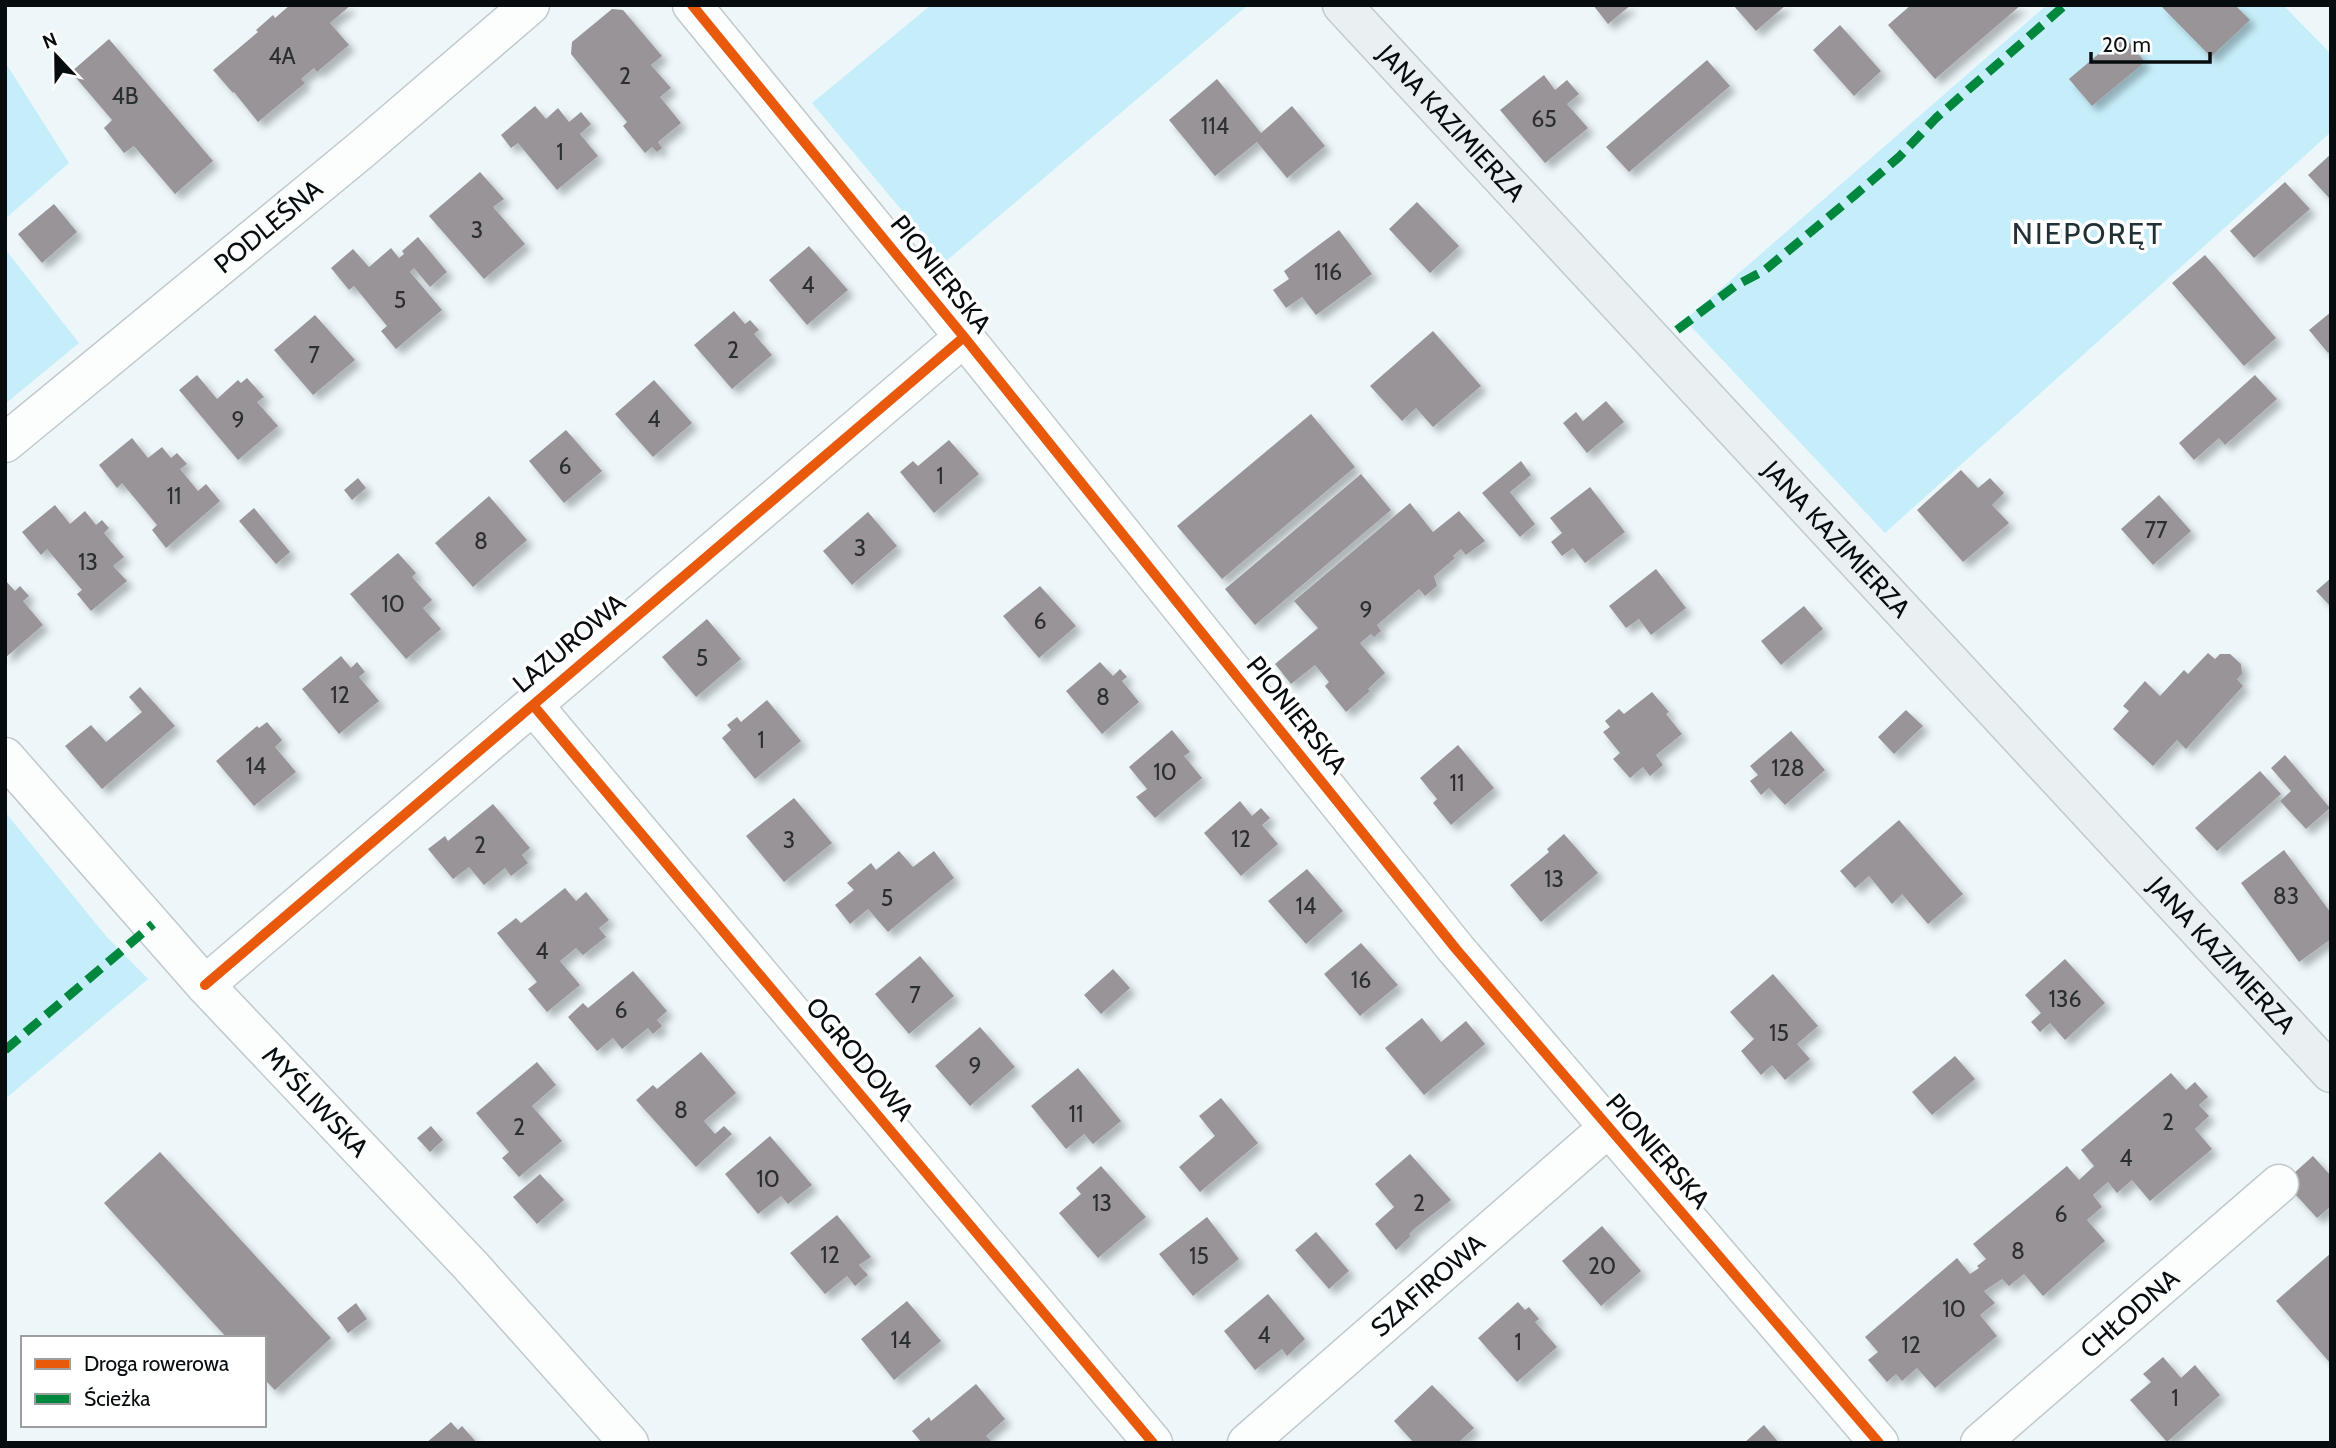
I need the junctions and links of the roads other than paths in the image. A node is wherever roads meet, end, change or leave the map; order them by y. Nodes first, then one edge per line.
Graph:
1 (530, 5) edge
2 (692, 5) edge
3 (1342, 5) edge
4 (964, 337) junction
5 (5, 443) edge
6 (533, 705) junction
7 (5, 757) edge
8 (205, 985) junction
9 (2331, 1073) edge
10 (1609, 1128) junction
11 (2279, 1184) dead end
12 (629, 1443) edge
13 (1153, 1443) edge
14 (1247, 1443) edge
15 (1879, 1443) edge
16 (1980, 1443) edge

1 - 5 street, PODLEŚNA
2 - 4 street, PIONIERSKA
3 - 9 main road, JANA KAZIMIERZA
4 - 6 street, LAZUROWA
4 - 10 street, PIONIERSKA
6 - 8 street, LAZUROWA
6 - 13 street, OGRODOWA
7 - 8 street, MYŚLIWSKA
8 - 12 street, MYŚLIWSKA
10 - 14 street, SZAFIROWA
10 - 15 street, PIONIERSKA
11 - 16 street, CHŁODNA

